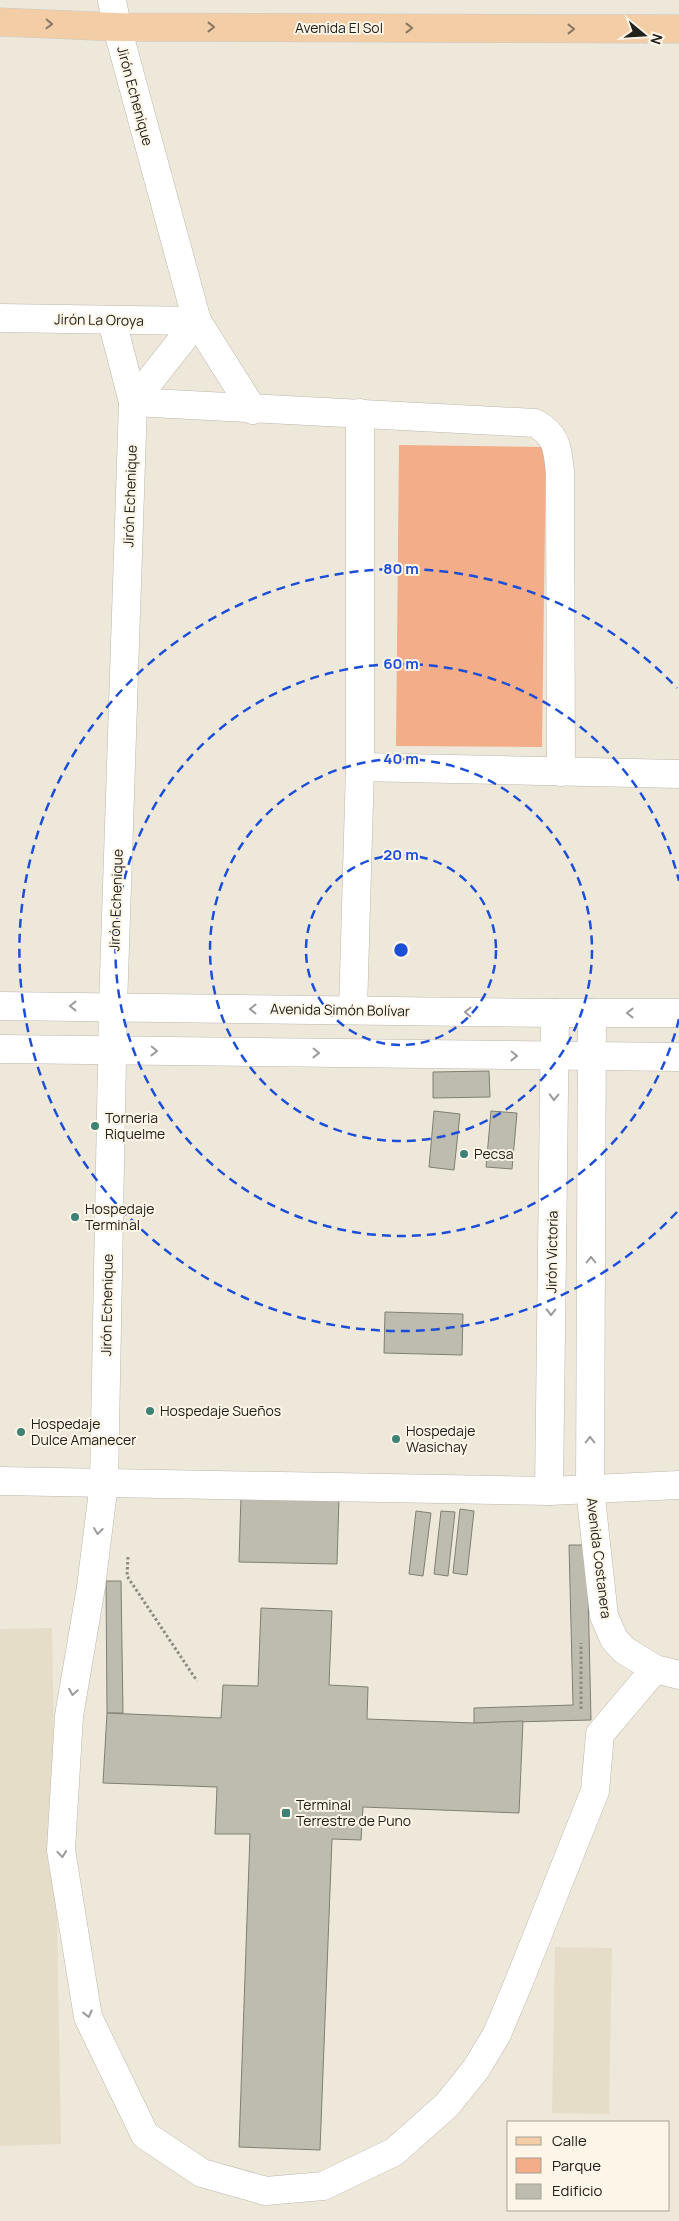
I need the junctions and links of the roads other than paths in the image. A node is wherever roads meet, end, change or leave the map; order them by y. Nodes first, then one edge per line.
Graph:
1 (112, 0) edge
2 (0, 22) edge
3 (116, 27) junction
4 (679, 29) edge
5 (0, 318) edge
6 (112, 321) junction
7 (197, 321) junction
8 (133, 402) junction
9 (253, 410) junction
10 (360, 413) junction
11 (360, 767) junction
12 (561, 772) junction
13 (679, 774) edge
14 (0, 1006) edge
15 (113, 1006) junction
16 (353, 1010) junction
17 (555, 1013) junction
18 (592, 1013) junction
19 (679, 1013) edge
20 (0, 1049) edge
21 (112, 1050) junction
22 (554, 1056) junction
23 (591, 1057) junction
24 (679, 1057) edge
25 (0, 1481) edge
26 (104, 1483) junction
27 (679, 1485) edge
28 (590, 1489) junction
29 (549, 1491) junction
30 (667, 1672) edge

1 - 3 street, Jirón Echenique
2 -> 3 main road, Avenida El Sol
3 -> 4 main road, Avenida El Sol
3 - 7 street, Jirón Echenique
5 - 6 street, Jirón La Oroya
6 - 7 street, Jirón La Oroya
6 - 8 street, Jirón Echenique
7 - 8 street
7 - 9 street, Jirón Echenique
8 - 9 street
8 - 15 street, Jirón Echenique
9 - 10 street
10 - 11 street
10 - 12 street
11 - 12 street
11 - 16 street
12 - 13 street
15 -> 14 street, Avenida Simón Bolívar
16 -> 15 street, Avenida Simón Bolívar
15 - 21 street, Jirón Echenique
17 -> 16 street, Avenida Simón Bolívar
17 - 18 street, Avenida Simón Bolívar
17 - 22 street, Jirón Victoria
19 -> 18 street, Avenida Simón Bolívar
18 - 23 street
20 - 21 street
21 -> 22 street
21 - 26 street, Jirón Echenique
22 - 23 street
22 -> 29 street, Jirón Victoria
23 - 24 street
28 -> 23 street
25 - 26 street
26 - 29 street
26 -> 30 street, Jirón Echenique
27 - 28 street
28 - 29 street
28 - 30 street, Avenida Costanera

